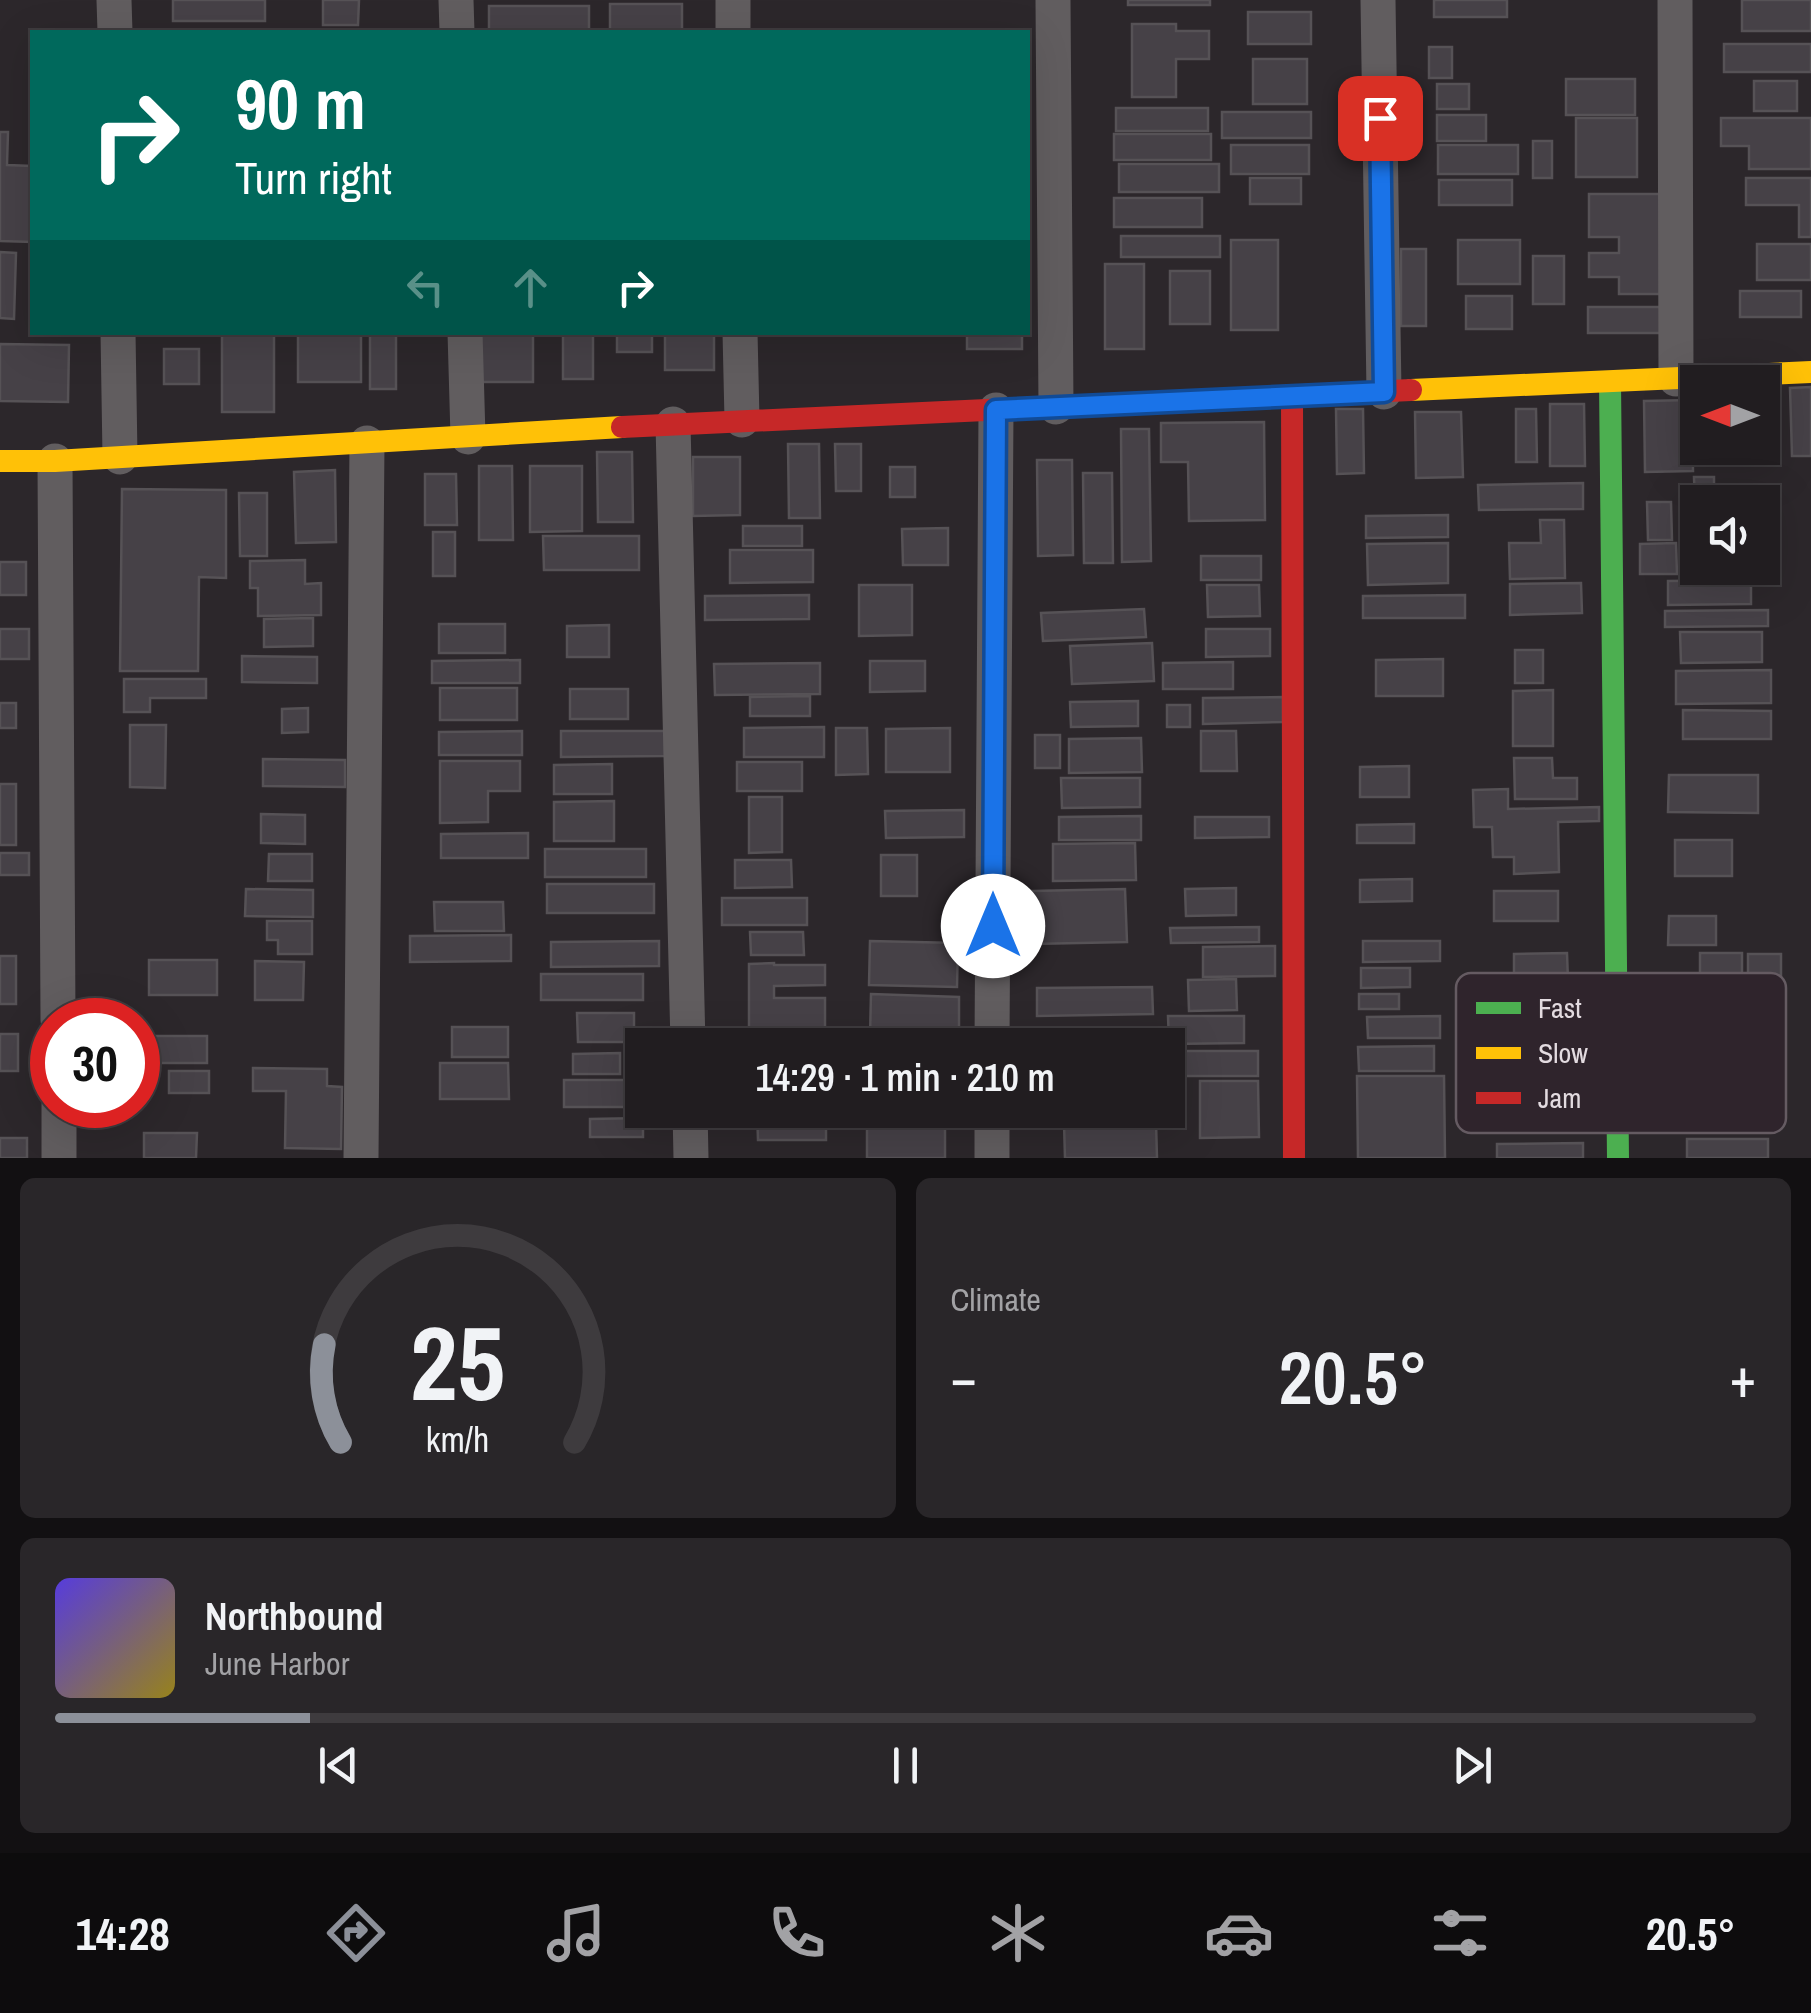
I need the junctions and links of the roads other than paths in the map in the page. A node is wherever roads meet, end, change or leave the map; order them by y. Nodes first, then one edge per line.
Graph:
1 (114, 0) edge
2 (456, 0) edge
3 (732, 0) edge
4 (1053, 0) edge
5 (1378, 0) edge
6 (1675, 0) edge
7 (115, 30) edge
8 (456, 30) edge
9 (733, 30) edge
10 (118, 335) edge
11 (465, 335) edge
12 (740, 335) edge
13 (1811, 372) edge
14 (1676, 378) junction
15 (1610, 382) junction
16 (1384, 392) junction
17 (1292, 397) junction
18 (1056, 408) junction
19 (996, 410) junction
20 (742, 420) junction
21 (672, 424) junction
22 (468, 437) junction
23 (367, 443) junction
24 (120, 458) junction
25 (0, 461) edge
26 (55, 461) junction
27 (1616, 973) edge
28 (58, 998) edge
29 (688, 1028) edge
30 (992, 1028) edge
31 (59, 1128) edge
32 (690, 1128) edge
33 (992, 1128) edge
34 (1618, 1133) edge
35 (59, 1158) edge
36 (361, 1158) edge
37 (691, 1158) edge
38 (992, 1158) edge
39 (1294, 1158) edge
40 (1618, 1158) edge

1 - 7 street
2 - 8 street
3 - 9 street
4 - 18 street
5 - 16 street
6 - 14 street
10 - 24 street
11 - 22 street
12 - 20 street
13 - 14 street
14 - 15 street
15 - 16 street
15 - 27 street
16 - 17 street
17 - 18 street
17 - 39 street
18 - 19 street
19 - 20 street
19 - 30 street
20 - 21 street
21 - 22 street
21 - 29 street
22 - 23 street
23 - 24 street
23 - 36 street
24 - 26 street
25 - 26 street
26 - 28 street
31 - 35 street
32 - 37 street
33 - 38 street
34 - 40 street

